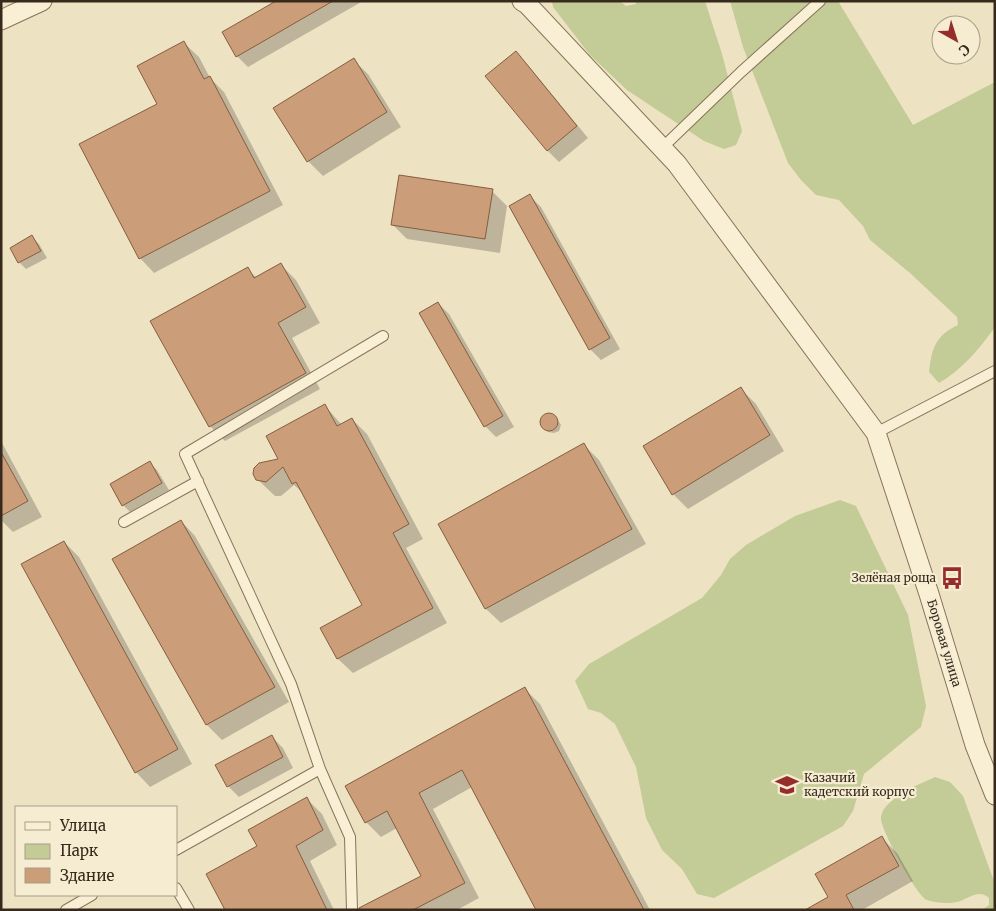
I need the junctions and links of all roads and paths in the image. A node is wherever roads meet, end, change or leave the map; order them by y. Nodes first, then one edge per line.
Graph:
1 (42, 1) edge
2 (522, 1) edge
3 (820, 1) edge
4 (1, 20) edge
5 (662, 148) junction
6 (383, 336) dead end
7 (995, 371) edge
8 (876, 433) junction
9 (198, 481) junction
10 (124, 522) dead end
11 (320, 769) junction
12 (995, 795) edge
13 (178, 849) edge
14 (178, 891) edge
15 (90, 896) edge
16 (66, 910) edge
17 (189, 910) edge
18 (352, 910) edge

1 - 4 street
2 - 5 street, Боровая улица
3 - 5 lane
5 - 8 street, Боровая улица
6 - 9 lane
7 - 8 lane
8 - 12 street, Боровая улица
9 - 10 lane
9 - 11 lane
11 - 13 lane
11 - 18 lane
14 - 17 lane
15 - 16 lane

